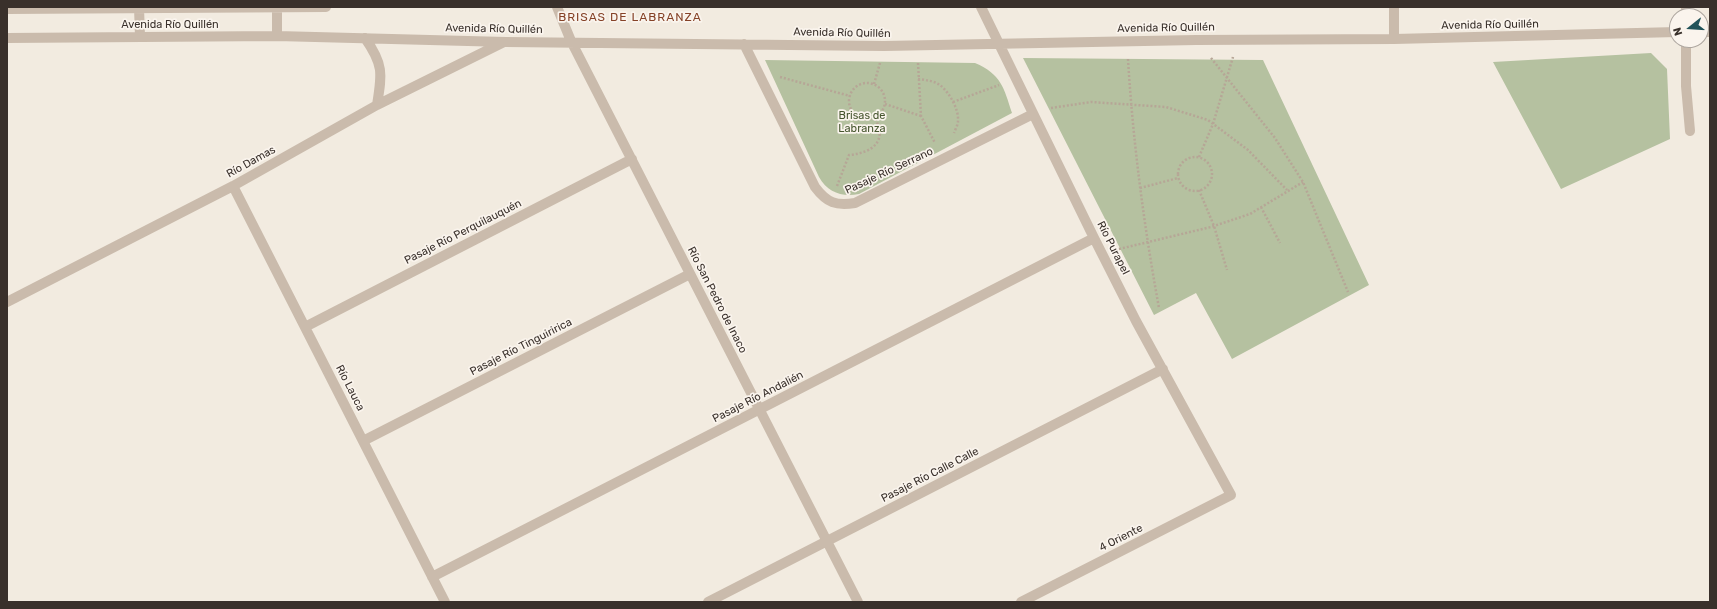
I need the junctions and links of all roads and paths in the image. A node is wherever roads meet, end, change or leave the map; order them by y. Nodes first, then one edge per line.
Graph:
1 (277, 7) edge
2 (326, 7) edge
3 (557, 7) edge
4 (981, 7) edge
5 (1394, 7) edge
6 (139, 8) edge
7 (7, 9) edge
8 (1669, 32) edge
9 (277, 36) junction
10 (140, 37) junction
11 (7, 38) edge
12 (366, 38) junction
13 (1394, 39) junction
14 (1196, 40) junction
15 (1239, 40) junction
16 (572, 41) junction
17 (1126, 41) junction
18 (506, 42) junction
19 (999, 43) junction
20 (744, 44) junction
21 (918, 45) junction
22 (1686, 48) edge
23 (776, 76) dead end
24 (1226, 77) junction
25 (918, 79) junction
26 (1015, 80) junction
27 (850, 96) junction
28 (952, 102) junction
29 (885, 104) junction
30 (377, 105) junction
31 (1131, 105) junction
32 (1033, 114) junction
33 (921, 116) junction
34 (874, 117) junction
35 (1213, 124) junction
36 (1690, 131) dead end
37 (954, 135) dead end
38 (1199, 157) junction
39 (632, 159) junction
40 (944, 159) junction
41 (1178, 178) junction
42 (1303, 182) junction
43 (233, 186) junction
44 (1140, 188) junction
45 (1199, 190) junction
46 (1287, 190) junction
47 (832, 202) junction
48 (1261, 207) junction
49 (1214, 226) junction
50 (1094, 238) junction
51 (1147, 243) junction
52 (1280, 243) dead end
53 (1101, 252) junction
54 (1228, 270) dead end
55 (690, 274) junction
56 (1348, 292) dead end
57 (7, 302) edge
58 (1159, 308) dead end
59 (305, 326) junction
60 (1162, 369) junction
61 (759, 410) junction
62 (363, 441) junction
63 (1231, 495) joint
64 (827, 541) junction
65 (432, 577) junction
66 (445, 602) edge
67 (708, 602) edge
68 (858, 602) edge
69 (1021, 602) edge

1 - 2 street, Avenida Río Quillén
1 - 6 street, Avenida Río Quillén
1 - 9 street
3 - 16 street, Río San Pedro de Inaco
4 - 19 street, Río Purapel
5 - 13 street
6 - 7 street, Avenida Río Quillén
6 - 10 street
8 - 13 street, Avenida Río Quillén
9 - 10 street, Avenida Río Quillén
9 - 12 street, Avenida Río Quillén
10 - 11 street, Avenida Río Quillén
12 - 18 street, Avenida Río Quillén
12 - 30 street
13 - 15 street, Avenida Río Quillén
14 - 15 street, Avenida Río Quillén
14 - 17 street, Avenida Río Quillén
14 - 24 path
15 - 24 path
16 - 18 street, Avenida Río Quillén
16 - 20 street, Avenida Río Quillén
16 - 39 street, Río San Pedro de Inaco
17 - 19 street, Avenida Río Quillén
17 - 31 path
18 - 30 street, Río Damas
19 - 21 street, Avenida Río Quillén
19 - 26 street, Río Purapel
20 - 21 street, Avenida Río Quillén
20 - 47 street
21 - 25 path
22 - 36 street
23 - 27 path
24 - 35 path
24 - 42 path
25 - 28 path
25 - 33 path
26 - 28 path
26 - 32 street, Río Purapel
27 - 29 path
27 - 34 path
28 - 37 path
29 - 33 path
29 - 34 path
30 - 43 street, Río Damas
31 - 32 path
31 - 35 path
31 - 44 path
32 - 40 street, Pasaje Río Serrano
32 - 50 street, Río Purapel
33 - 40 path
34 - 47 path
35 - 38 path
35 - 46 path
38 - 41 path
38 - 45 path
39 - 55 street, Río San Pedro de Inaco
39 - 59 street, Pasaje Río Perquilauquén
40 - 47 street, Pasaje Río Serrano
41 - 44 path
41 - 45 path
42 - 46 path
42 - 56 path
43 - 57 street, Río Damas
43 - 59 street, Río Lauca
44 - 51 path
45 - 49 path
46 - 48 path
48 - 49 path
48 - 52 path
49 - 51 path
49 - 54 path
50 - 53 street, Río Purapel
50 - 61 street, Pasaje Río Andalién
51 - 53 path
51 - 58 path
53 - 60 street, Río Purapel
55 - 61 street, Río San Pedro de Inaco
55 - 62 street, Pasaje Río Tinguiririca
59 - 62 street, Río Lauca
60 - 63 street, Río Purapel
60 - 64 street, Pasaje Río Calle Calle
61 - 64 street, Río San Pedro de Inaco
61 - 65 street, Pasaje Río Andalién
62 - 65 street, Río Lauca
63 - 69 street, 4 Oriente
64 - 67 street, Pasaje Río Calle Calle
64 - 68 street, Río San Pedro de Inaco
65 - 66 street, Río Lauca

